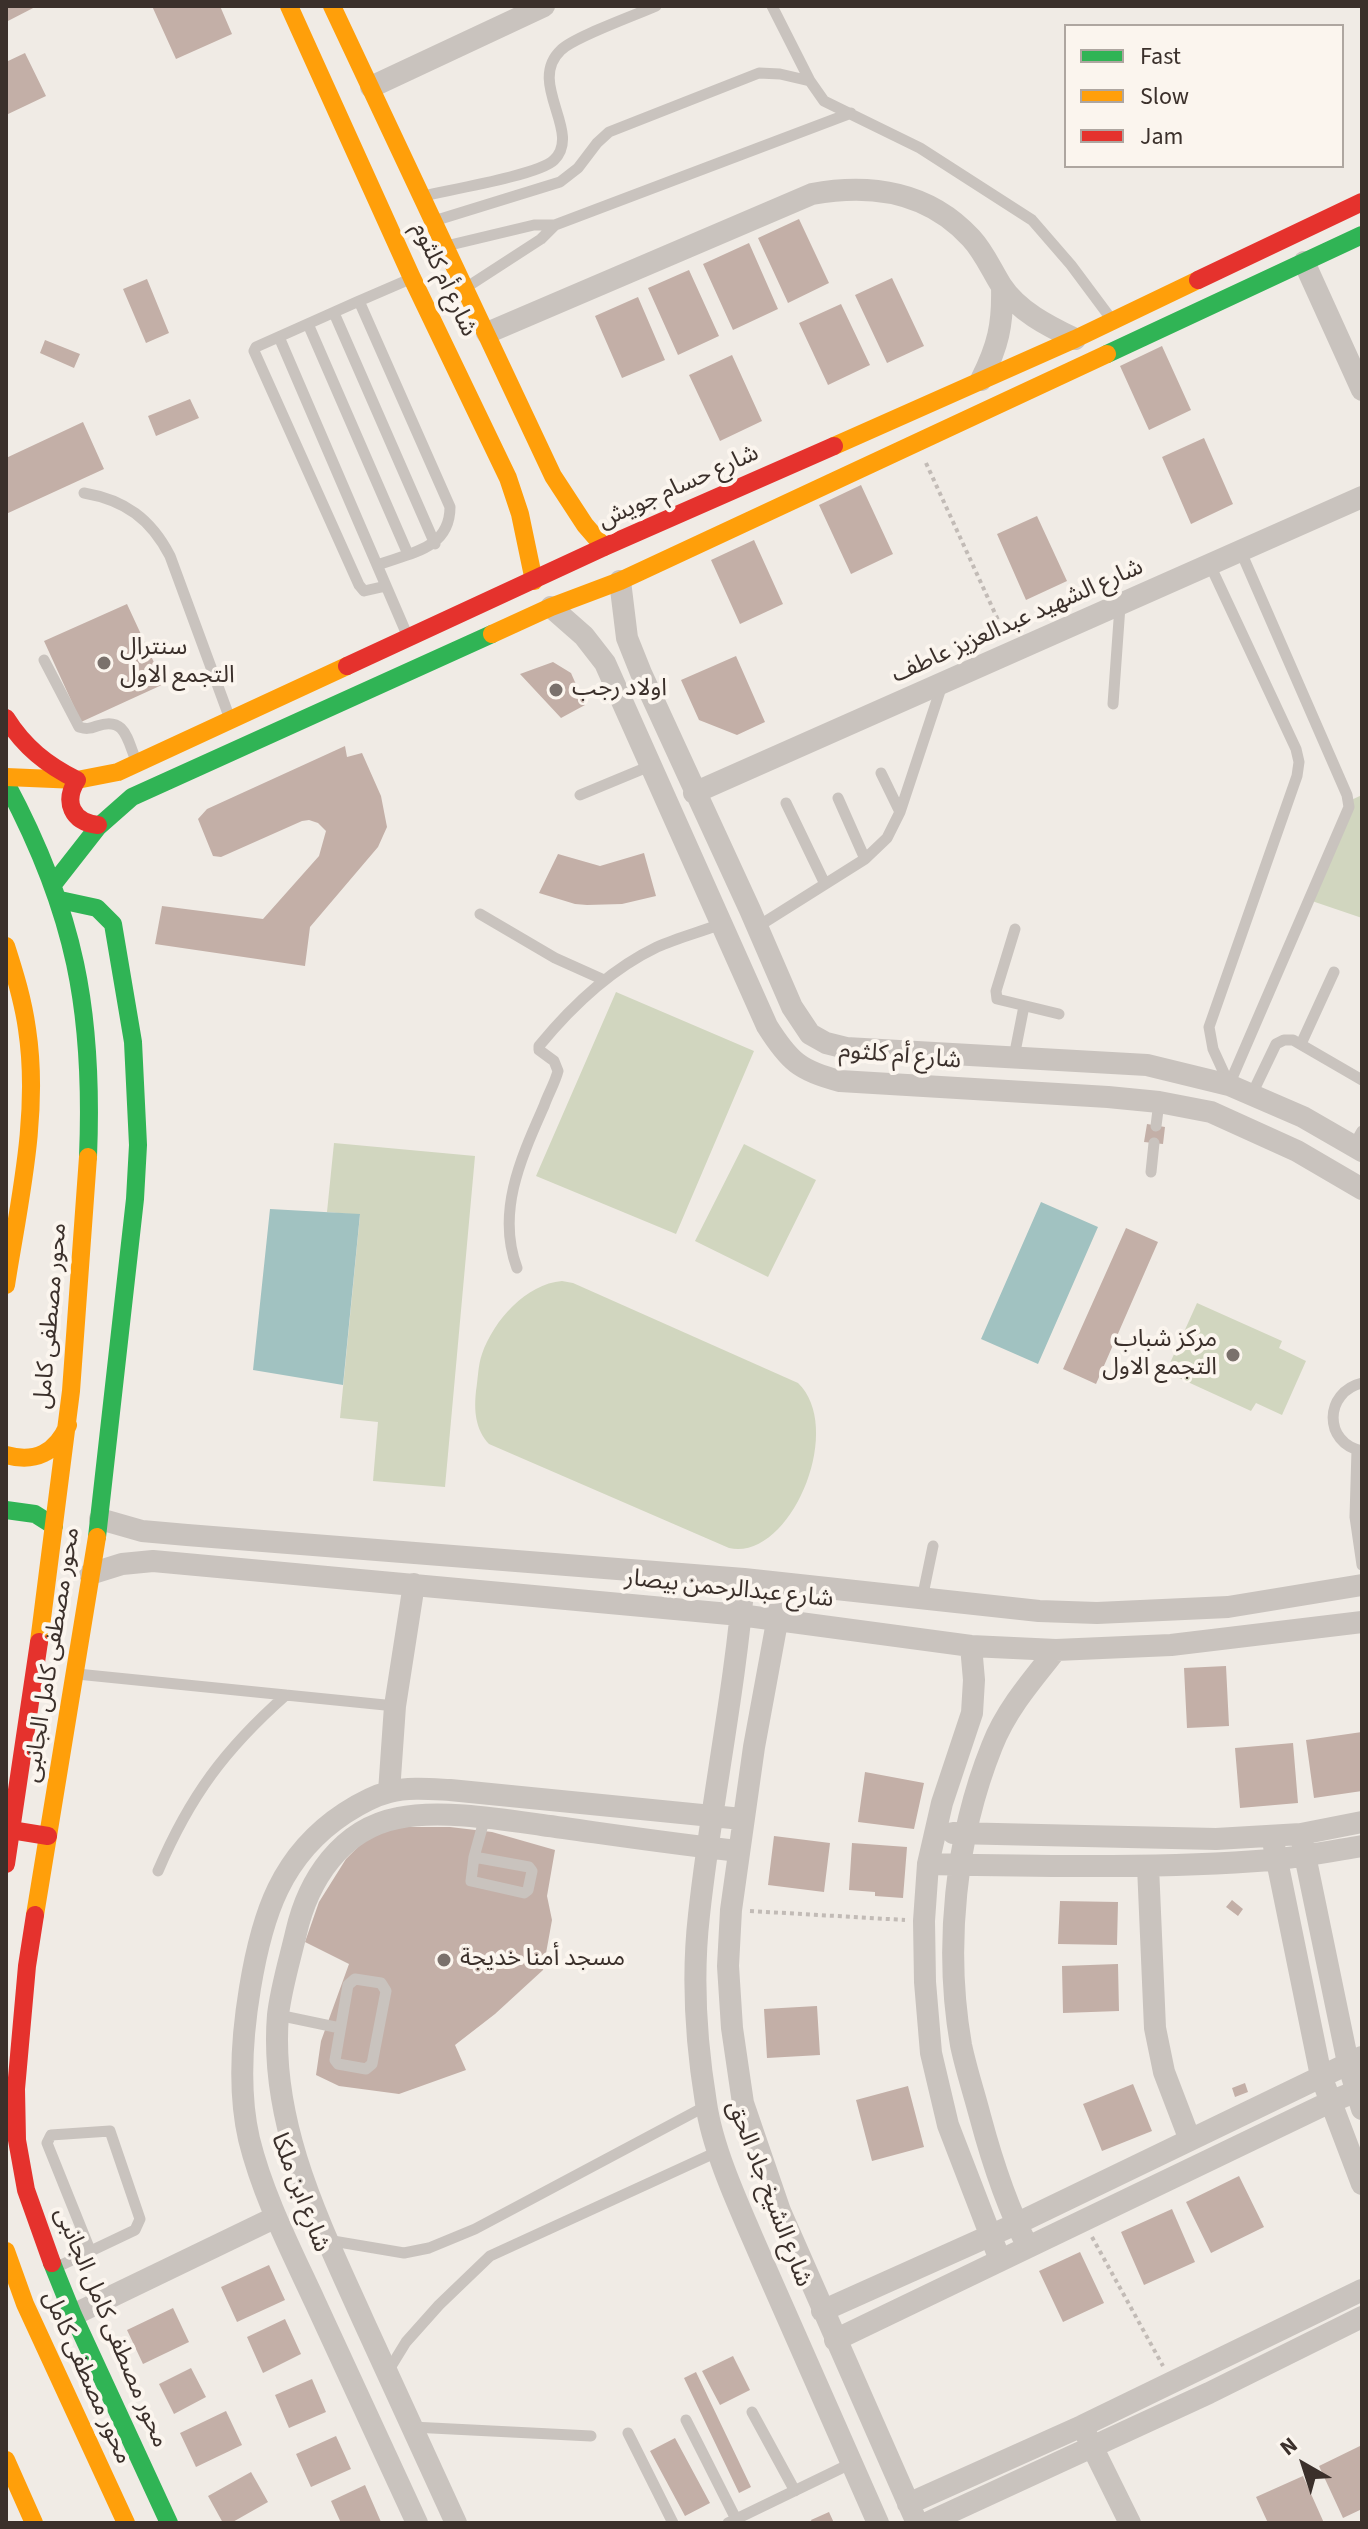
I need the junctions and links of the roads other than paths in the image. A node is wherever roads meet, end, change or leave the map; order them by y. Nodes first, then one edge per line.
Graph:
1 (289, 6) edge
2 (332, 6) edge
3 (544, 6) edge
4 (656, 6) edge
5 (772, 6) edge
6 (810, 81) junction
7 (371, 87) junction
8 (851, 113) junction
9 (421, 196) junction
10 (1362, 202) edge
11 (432, 222) junction
12 (555, 225) junction
13 (1362, 235) edge
14 (443, 247) junction
15 (1304, 262) junction
16 (412, 278) junction
17 (1002, 287) junction
18 (464, 288) junction
19 (359, 301) junction
20 (334, 313) junction
21 (1113, 321) junction
22 (308, 324) junction
23 (487, 333) junction
24 (279, 337) junction
25 (1075, 339) junction
26 (981, 380) junction
27 (1362, 390) edge
28 (854, 436) junction
29 (868, 466) junction
30 (84, 493) dead end
31 (1362, 497) edge
32 (435, 544) junction
33 (604, 547) junction
34 (1241, 552) junction
35 (408, 554) junction
36 (377, 565) junction
37 (1210, 565) junction
38 (534, 581) junction
39 (620, 581) junction
40 (386, 586) junction
41 (1120, 606) junction
42 (551, 607) junction
43 (408, 637) junction
44 (44, 660) dead end
45 (942, 685) junction
46 (302, 686) junction
47 (1113, 704) dead end
48 (316, 715) junction
49 (6, 718) edge
50 (230, 719) junction
51 (137, 763) junction
52 (650, 766) junction
53 (881, 773) dead end
54 (6, 780) edge
55 (77, 780) junction
56 (694, 793) junction
57 (580, 795) dead end
58 (838, 798) dead end
59 (786, 803) dead end
60 (900, 812) junction
61 (98, 825) junction
62 (865, 859) junction
63 (825, 884) junction
64 (58, 891) junction
65 (480, 914) dead end
66 (753, 918) junction
67 (721, 924) junction
68 (1015, 929) dead end
69 (6, 946) edge
70 (1334, 972) dead end
71 (604, 980) junction
72 (1024, 1006) junction
73 (1059, 1014) dead end
74 (1301, 1044) junction
75 (1014, 1057) junction
76 (1362, 1080) edge
77 (1229, 1085) junction
78 (1252, 1094) junction
79 (1159, 1102) junction
80 (1156, 1126) dead end
81 (1359, 1142) edge
82 (1154, 1143) dead end
83 (1151, 1172) dead end
84 (1362, 1189) edge
85 (517, 1268) dead end
86 (6, 1285) edge
87 (1362, 1383) edge
88 (68, 1425) junction
89 (1359, 1450) edge
90 (6, 1455) edge
91 (6, 1510) edge
92 (100, 1519) junction
93 (54, 1526) junction
94 (933, 1546) dead end
95 (1362, 1565) edge
96 (90, 1574) junction
97 (744, 1579) junction
98 (414, 1584) junction
99 (784, 1584) junction
100 (1362, 1585) edge
101 (922, 1599) junction
102 (740, 1615) junction
103 (779, 1620) junction
104 (1362, 1622) edge
105 (971, 1646) junction
106 (1056, 1650) junction
107 (74, 1674) junction
108 (286, 1695) junction
109 (395, 1706) junction
110 (450, 1790) junction
111 (389, 1792) junction
112 (711, 1815) junction
113 (450, 1816) junction
114 (485, 1817) junction
115 (742, 1819) junction
116 (1362, 1822) edge
117 (11, 1830) junction
118 (934, 1832) junction
119 (965, 1833) junction
120 (48, 1836) junction
121 (1302, 1844) junction
122 (1362, 1846) edge
123 (709, 1848) junction
124 (1274, 1848) junction
125 (739, 1851) junction
126 (474, 1857) junction
127 (6, 1864) edge
128 (928, 1864) junction
129 (961, 1864) junction
130 (1148, 1866) junction
131 (158, 1871) dead end
132 (278, 2015) junction
133 (340, 2028) junction
134 (1355, 2060) edge
135 (1321, 2076) junction
136 (1360, 2097) edge
137 (1330, 2102) junction
138 (706, 2106) junction
139 (1190, 2140) junction
140 (719, 2151) junction
141 (1362, 2184) edge
142 (276, 2217) junction
143 (1016, 2224) junction
144 (989, 2237) junction
145 (327, 2240) junction
146 (1028, 2247) junction
147 (90, 2250) junction
148 (6, 2251) edge
149 (1000, 2260) junction
150 (54, 2268) junction
151 (1362, 2290) edge
152 (822, 2311) junction
153 (73, 2315) junction
154 (1362, 2317) edge
155 (835, 2340) junction
156 (1197, 2369) junction
157 (387, 2373) junction
158 (1209, 2393) junction
159 (752, 2412) dead end
160 (686, 2420) dead end
161 (412, 2427) junction
162 (628, 2433) dead end
163 (591, 2436) dead end
164 (1086, 2436) junction
165 (6, 2460) edge
166 (852, 2463) junction
167 (894, 2471) junction
168 (861, 2485) junction
169 (795, 2491) junction
170 (912, 2513) edge
171 (737, 2520) edge
172 (34, 2523) edge
173 (126, 2523) edge
174 (169, 2523) edge
175 (417, 2523) edge
176 (456, 2523) edge
177 (673, 2523) edge
178 (878, 2523) edge
179 (927, 2523) edge
180 (1130, 2523) edge

1 - 16 street, شارع أم كلثوم
2 - 7 street, شارع أم كلثوم
3 - 7 street
4 - 9 lane
5 - 6 lane
6 - 8 lane
6 - 11 lane
7 - 9 street, شارع أم كلثوم
8 - 12 lane
8 - 21 lane
9 - 11 street, شارع أم كلثوم
10 - 21 street, شارع حسام جويش
11 - 14 street, شارع أم كلثوم
12 - 14 lane
12 - 18 lane
13 - 15 street
14 - 18 street, شارع أم كلثوم
15 - 27 street
15 - 29 street
16 - 19 lane
16 - 38 street, شارع أم كلثوم
17 - 23 street
17 - 25 street
17 - 26 street
18 - 23 street, شارع أم كلثوم
19 - 20 lane
19 - 32 lane
20 - 22 lane
20 - 32 lane
21 - 25 street, شارع حسام جويش
22 - 24 lane
22 - 35 lane
23 - 33 street, شارع أم كلثوم
24 - 36 lane
24 - 40 lane
25 - 26 street, شارع حسام جويش
26 - 28 street, شارع حسام جويش
28 - 29 street
28 - 33 street, شارع حسام جويش
29 - 39 street
30 - 50 lane
31 - 34 street, شارع الشهيد عبدالعزيز عاطف
32 - 35 lane
33 - 38 street, شارع حسام جويش
34 - 37 street, شارع الشهيد عبدالعزيز عاطف
34 - 77 lane
35 - 36 lane
36 - 40 lane
37 - 41 street, شارع الشهيد عبدالعزيز عاطف
37 - 77 lane
38 - 43 street, شارع حسام جويش
39 - 42 street
39 - 56 street, شارع أم كلثوم
40 - 43 lane
41 - 45 street, شارع الشهيد عبدالعزيز عاطف
41 - 47 lane
42 - 48 street
42 - 52 street, شارع أم كلثوم
43 - 46 street, شارع حسام جويش
44 - 51 lane
45 - 56 street, شارع الشهيد عبدالعزيز عاطف
45 - 60 lane
46 - 48 street
46 - 50 street, شارع حسام جويش
48 - 61 street
49 - 55 street
50 - 51 street, شارع حسام جويش
51 - 55 street, شارع حسام جويش
52 - 57 lane
52 - 67 street, شارع أم كلثوم
53 - 60 lane
54 - 55 street, شارع حسام جويش
54 - 64 street, محور مصطفى كامل
55 - 61 street
56 - 66 street, شارع أم كلثوم
58 - 62 lane
59 - 63 lane
60 - 62 lane
61 - 64 street
62 - 63 lane
63 - 66 lane
64 - 88 street, محور مصطفى كامل
64 - 92 street, محور مصطفى كامل الجانبى
65 - 71 lane
66 - 67 street
66 - 75 street, شارع أم كلثوم
67 - 71 lane
67 - 79 street, شارع أم كلثوم
68 - 72 lane
69 - 86 street, محور مصطفى كامل
70 - 74 lane
71 - 85 lane
72 - 73 lane
72 - 75 lane
74 - 76 lane
74 - 78 lane
75 - 77 street, شارع أم كلثوم
77 - 78 street, شارع أم كلثوم
78 - 81 street, شارع أم كلثوم
79 - 80 lane
79 - 84 street, شارع أم كلثوم
82 - 83 lane
87 - 89 lane
88 - 90 street
88 - 93 street, محور مصطفى كامل
89 - 95 lane
91 - 93 street
92 - 96 street, محور مصطفى كامل الجانبى
92 - 97 street, شارع عبدالرحمن بيصار
93 - 117 street, محور مصطفى كامل
94 - 101 lane
96 - 98 street, شارع عبدالرحمن بيصار
96 - 107 street, محور مصطفى كامل الجانبى
97 - 99 street, شارع عبدالرحمن بيصار
97 - 102 street, شارع الشيخ جاد الحق
98 - 102 street, شارع عبدالرحمن بيصار
98 - 109 street
99 - 101 street, شارع عبدالرحمن بيصار
99 - 103 street, شارع الشيخ جاد الحق
100 - 101 street, شارع عبدالرحمن بيصار
102 - 103 street, شارع عبدالرحمن بيصار
102 - 112 street, شارع الشيخ جاد الحق
103 - 105 street, شارع عبدالرحمن بيصار
103 - 115 street, شارع الشيخ جاد الحق
104 - 106 street, شارع عبدالرحمن بيصار
105 - 106 street, شارع عبدالرحمن بيصار
105 - 118 street
106 - 119 street
107 - 108 lane
107 - 120 street, محور مصطفى كامل الجانبى
108 - 109 lane
108 - 131 lane
109 - 111 street
110 - 111 street, شارع ابن ملكا
110 - 112 street, شارع ابن ملكا
110 - 113 street
111 - 142 street, شارع ابن ملكا
112 - 115 street, شارع ابن ملكا
112 - 123 street, شارع الشيخ جاد الحق
113 - 114 street, شارع ابن ملكا
113 - 132 street, شارع ابن ملكا
114 - 123 street, شارع ابن ملكا
114 - 126 lane
115 - 125 street, شارع الشيخ جاد الحق
116 - 121 street
117 - 120 street
117 - 127 street, محور مصطفى كامل
118 - 119 street
118 - 128 street
119 - 124 street
119 - 129 street
120 - 150 street, محور مصطفى كامل الجانبى
121 - 122 street
121 - 124 street
121 - 134 street
123 - 125 street, شارع ابن ملكا
123 - 138 street, شارع الشيخ جاد الحق
124 - 130 street
124 - 135 street
125 - 152 street, شارع الشيخ جاد الحق
126 - 126 lane
128 - 129 street
128 - 144 street
129 - 130 street
129 - 143 street
130 - 139 street
132 - 133 lane
132 - 145 street, شارع ابن ملكا
133 - 133 lane
134 - 135 street
134 - 136 street
135 - 137 street
135 - 139 street
136 - 137 street
137 - 141 street
137 - 146 street
138 - 140 street, شارع الشيخ جاد الحق
138 - 145 lane
139 - 143 street
140 - 157 lane
140 - 166 street, شارع الشيخ جاد الحق
142 - 153 street
142 - 175 street, شارع ابن ملكا
143 - 144 street
143 - 146 street
144 - 149 street
144 - 152 street
145 - 157 street, شارع ابن ملكا
146 - 149 street
147 - 147 lane
147 - 150 lane
148 - 173 street, محور مصطفى كامل
149 - 155 street
150 - 153 street, محور مصطفى كامل الجانبى
151 - 156 street
152 - 155 street, شارع الشيخ جاد الحق
153 - 174 street, محور مصطفى كامل الجانبى
154 - 158 street
155 - 167 street, شارع الشيخ جاد الحق
156 - 158 street
156 - 164 street
157 - 161 street, شارع ابن ملكا
158 - 164 street
159 - 169 lane
160 - 171 lane
161 - 163 lane
161 - 176 street, شارع ابن ملكا
162 - 177 lane
164 - 170 street
164 - 179 street
164 - 180 street
165 - 172 street
166 - 168 street, شارع الشيخ جاد الحق
166 - 169 lane
167 - 168 street
167 - 170 street, شارع الشيخ جاد الحق
168 - 178 street, شارع الشيخ جاد الحق
169 - 171 lane

